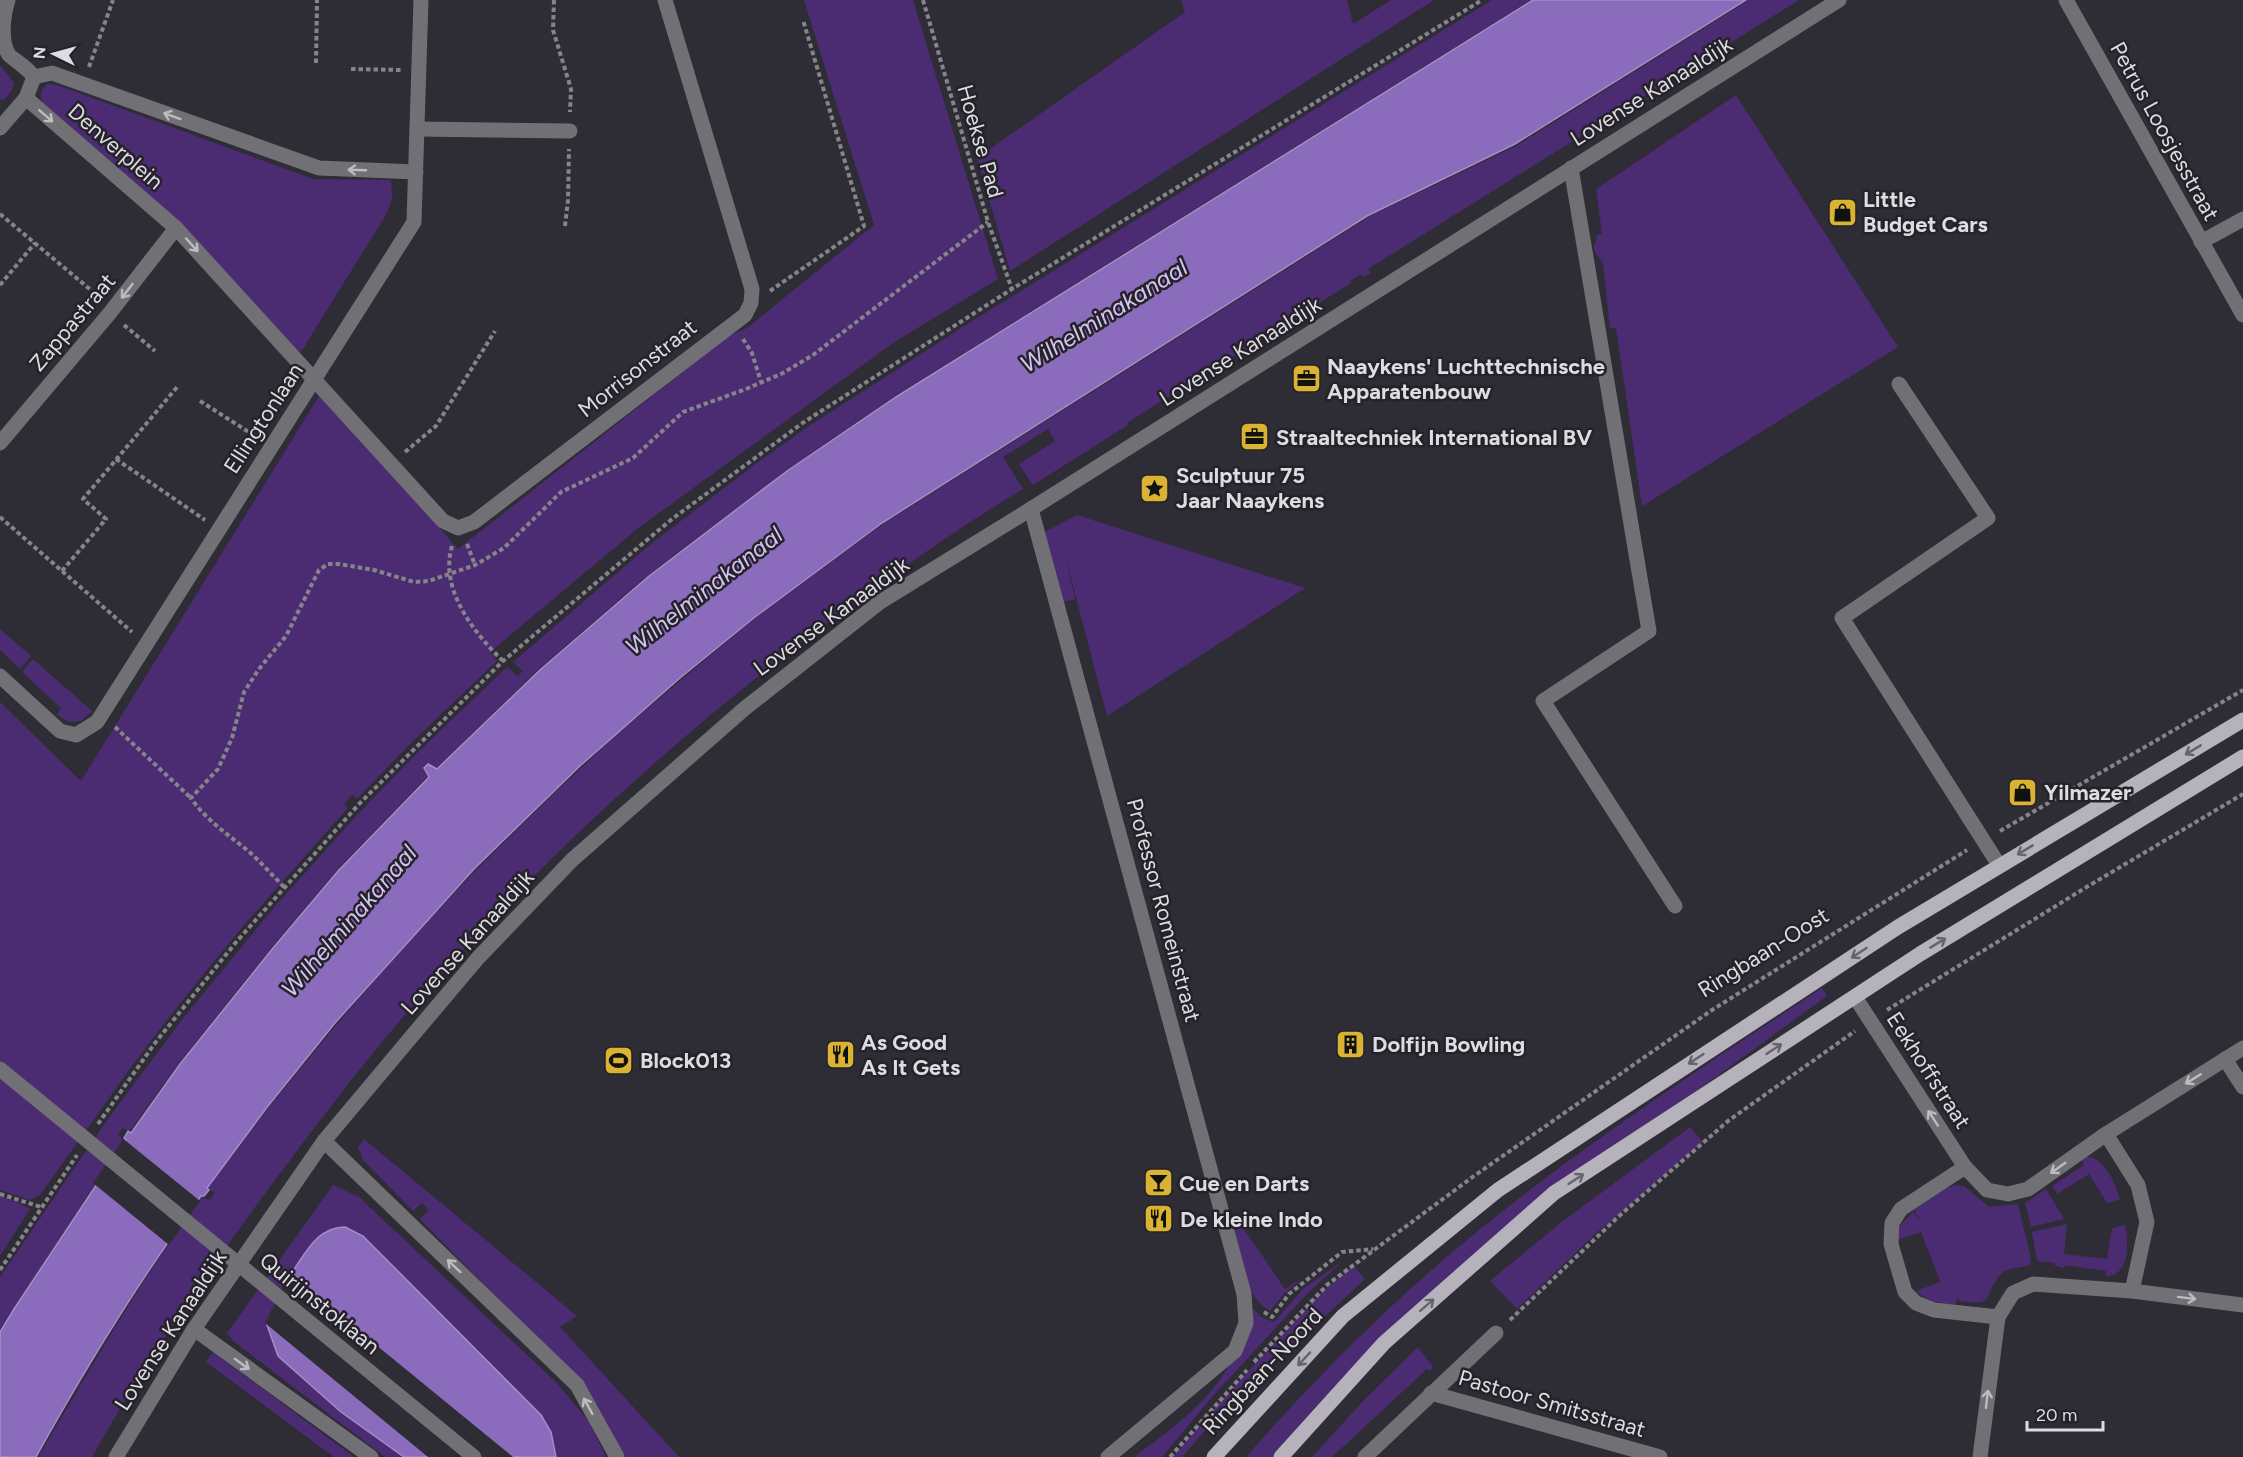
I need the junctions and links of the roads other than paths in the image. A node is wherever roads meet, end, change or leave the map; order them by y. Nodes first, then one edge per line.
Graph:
1 (9, 0) edge
2 (421, 0) edge
3 (665, 0) edge
4 (1839, 0) edge
5 (2066, 0) edge
6 (34, 77) junction
7 (26, 98) junction
8 (0, 128) edge
9 (417, 129) junction
10 (570, 131) dead end
11 (1571, 168) junction
12 (416, 172) junction
13 (2243, 219) edge
14 (176, 228) junction
15 (2201, 242) junction
16 (2243, 315) edge
17 (313, 381) junction
18 (1899, 384) dead end
19 (0, 443) edge
20 (1031, 509) junction
21 (0, 676) edge
22 (2243, 720) edge
23 (2243, 757) edge
24 (1999, 865) junction
25 (1675, 906) dead end
26 (1855, 997) junction
27 (2243, 1048) edge
28 (2225, 1059) junction
29 (0, 1069) edge
30 (2243, 1087) edge
31 (2106, 1134) junction
32 (324, 1142) junction
33 (1965, 1167) junction
34 (2132, 1291) junction
35 (2243, 1305) edge
36 (1998, 1317) junction
37 (1246, 1323) joint
38 (194, 1329) junction
39 (1496, 1333) road end
40 (1431, 1393) junction
41 (1632, 1453) edge
42 (116, 1457) edge
43 (371, 1457) edge
44 (474, 1457) edge
45 (617, 1457) edge
46 (1108, 1457) edge
47 (1214, 1457) edge
48 (1281, 1457) edge
49 (1365, 1457) edge
50 (1660, 1457) edge
51 (1980, 1457) edge

1 - 6 street
2 - 9 street, Ellingtonlaan
3 - 17 street, Morrisonstraat
4 - 11 street, Lovense Kanaaldijk
5 - 15 street, Petrus Loosjesstraat
6 - 7 street
12 -> 6 street, Denverplein
7 - 8 street
7 -> 14 street, Denverplein
9 - 10 street
9 - 12 street, Ellingtonlaan
11 - 20 street, Lovense Kanaaldijk
11 - 25 street
12 - 17 street, Ellingtonlaan
13 - 15 street
14 -> 17 street, Denverplein
14 -> 19 street, Zappastraat
15 - 16 street, Petrus Loosjesstraat
17 - 21 street, Ellingtonlaan
18 - 24 street
20 - 32 street, Lovense Kanaaldijk
20 - 37 street, Professor Romeinstraat
22 -> 24 main road
26 -> 23 main road
24 -> 47 main road, Ringbaan-Noord
33 -> 26 street, Eekhoffstraat
48 -> 26 main road
27 - 28 street, Eekhoffstraat
28 - 30 street
28 -> 31 street, Eekhoffstraat
29 - 44 street, Quirijnstoklaan
31 -> 33 street, Eekhoffstraat
31 - 34 street
32 - 38 street, Lovense Kanaaldijk
45 -> 32 street
33 - 36 street
34 -> 35 street
34 - 36 street
51 -> 36 street
37 - 46 street, Ringbaan-Noord
38 - 42 street, Lovense Kanaaldijk
38 -> 43 street
39 - 40 street
40 - 41 street, Pastoor Smitsstraat
40 - 49 street
41 - 50 street, Pastoor Smitsstraat

